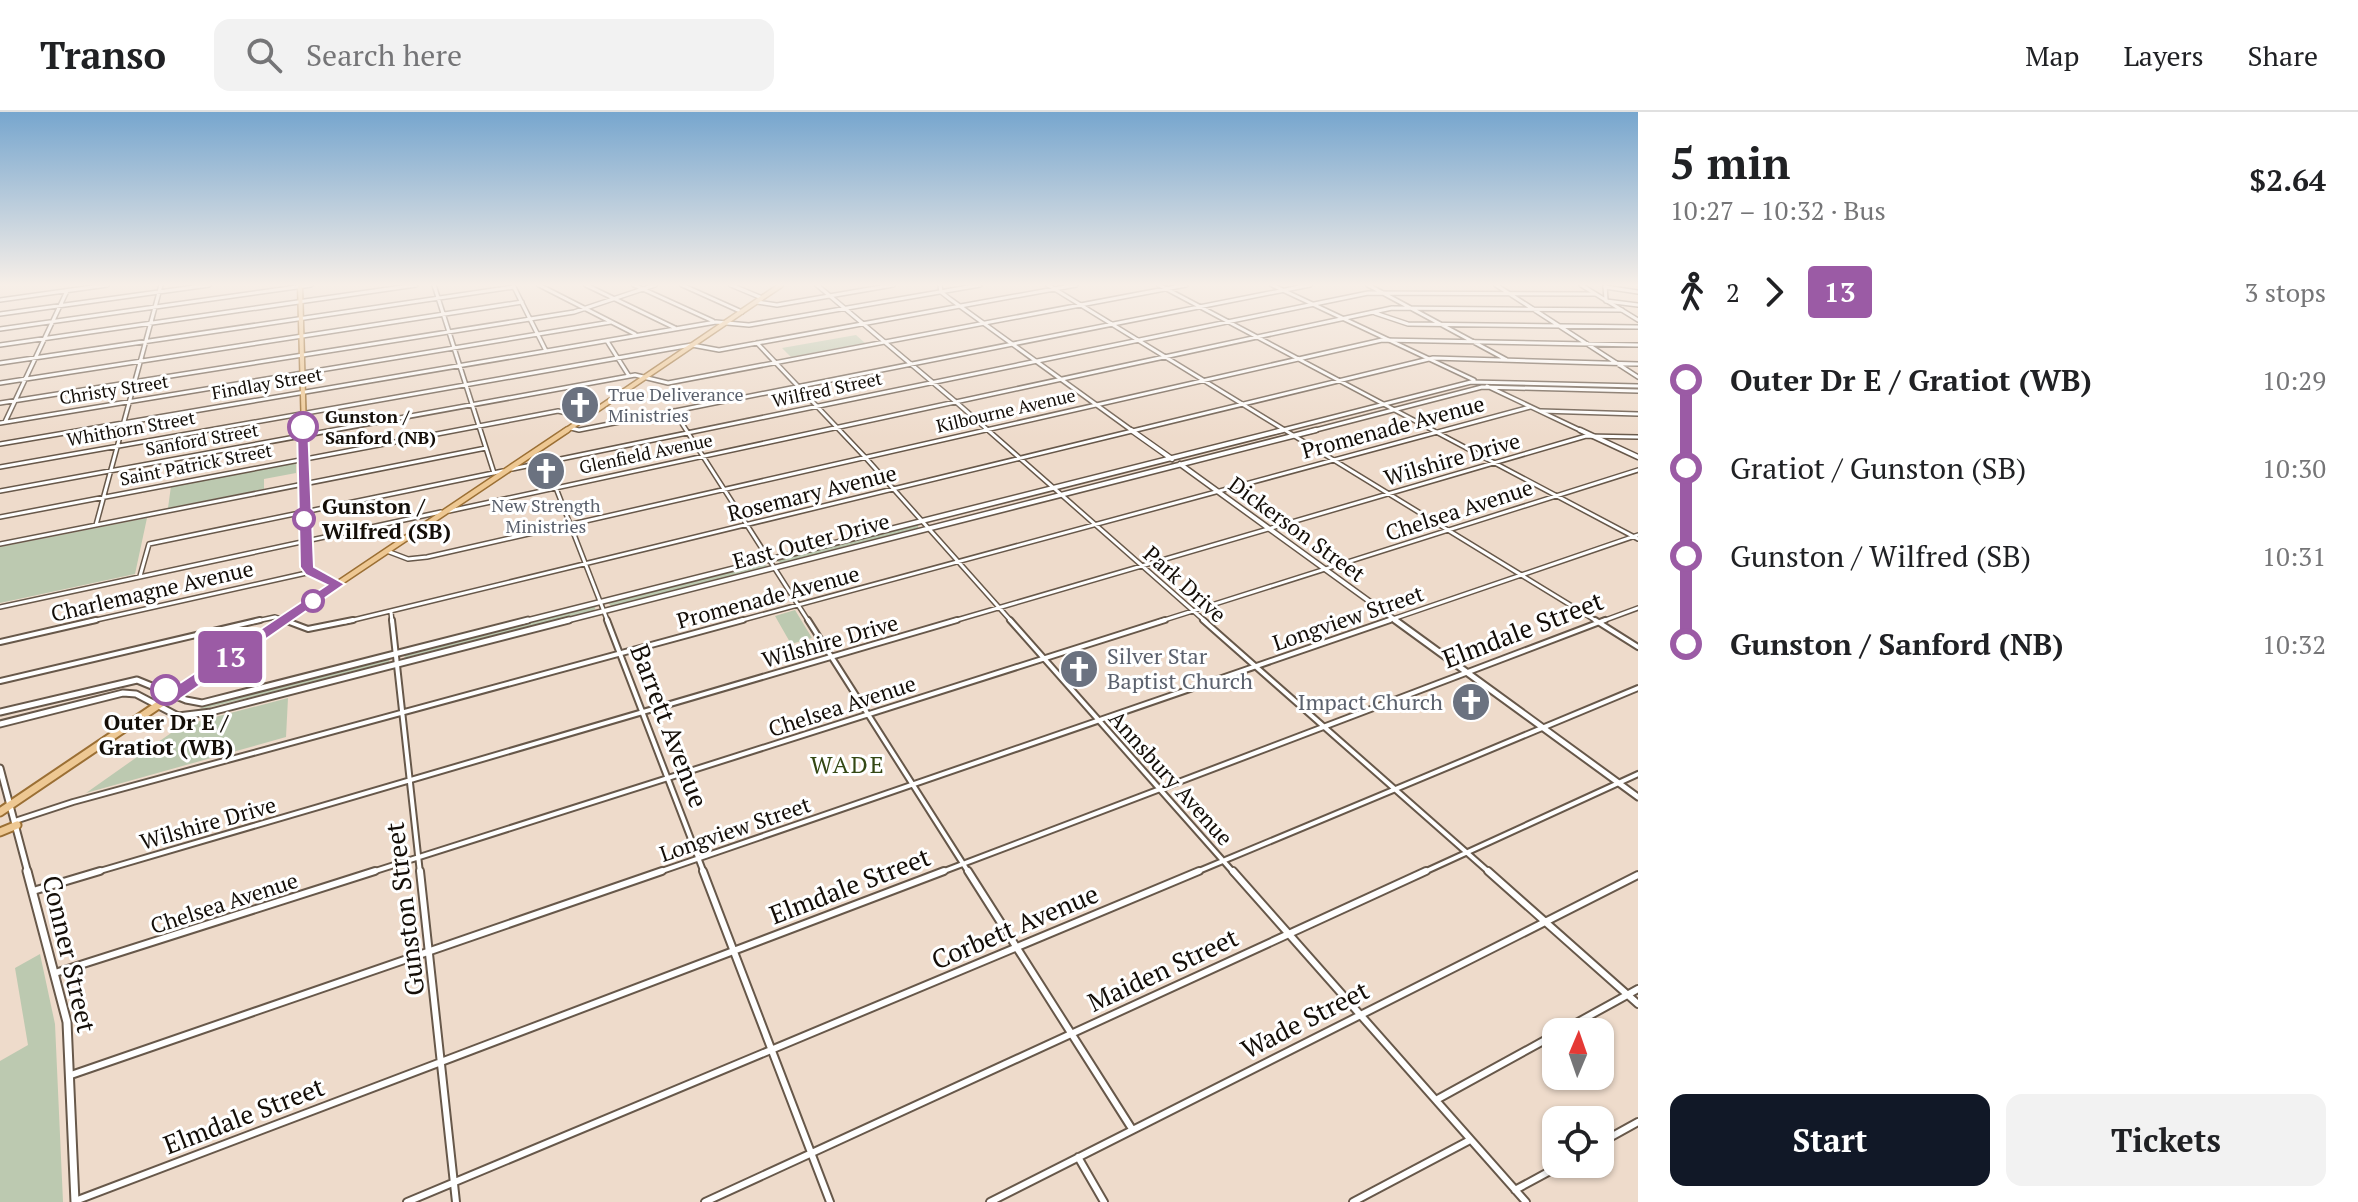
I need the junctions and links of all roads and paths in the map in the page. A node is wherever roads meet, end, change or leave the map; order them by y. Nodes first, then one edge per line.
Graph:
1 (45, 336) edge
2 (66, 336) edge
3 (148, 336) edge
4 (187, 336) edge
5 (301, 336) joint
6 (424, 336) edge
7 (450, 336) edge
8 (527, 336) edge
9 (539, 336) edge
10 (634, 336) edge
11 (705, 336) edge
12 (796, 336) edge
13 (877, 336) edge
14 (916, 336) edge
15 (1002, 336) edge
16 (1056, 336) edge
17 (1131, 336) edge
18 (1159, 336) edge
19 (1263, 336) edge
20 (1380, 336) edge
21 (1462, 336) edge
22 (1574, 336) edge
23 (1258, 337) junction
24 (44, 339) junction
25 (1387, 339) junction
26 (1138, 340) junction
27 (607, 341) junction
28 (146, 342) junction
29 (884, 342) junction
30 (1473, 342) junction
31 (757, 343) junction
32 (1013, 344) junction
33 (0, 345) edge
34 (692, 345) junction
35 (1587, 345) junction
36 (1638, 345) edge
37 (454, 348) junction
38 (546, 351) junction
39 (301, 355) junction
40 (1166, 357) junction
41 (35, 358) junction
42 (618, 358) junction
43 (1298, 359) junction
44 (1430, 360) junction
45 (140, 361) junction
46 (1037, 361) junction
47 (1509, 361) junction
48 (776, 362) junction
49 (0, 363) edge
50 (1618, 364) junction
51 (1638, 364) edge
52 (910, 365) junction
53 (460, 366) junction
54 (303, 373) junction
55 (629, 376) junction
56 (646, 376) junction
57 (1638, 377) edge
58 (25, 379) junction
59 (1063, 379) junction
60 (1204, 380) junction
61 (1341, 381) junction
62 (1477, 381) junction
63 (1491, 381) junction
64 (135, 382) junction
65 (0, 383) edge
66 (932, 383) junction
67 (1467, 383) junction
68 (1532, 383) junction
69 (466, 385) junction
70 (1487, 386) junction
71 (1496, 386) junction
72 (799, 387) junction
73 (1536, 387) junction
74 (1477, 388) junction
75 (1638, 389) edge
76 (1437, 391) junction
77 (302, 393) junction
78 (1447, 396) junction
79 (15, 401) junction
80 (129, 402) junction
81 (956, 402) junction
82 (0, 403) edge
83 (1384, 404) junction
84 (472, 405) junction
85 (1098, 405) junction
86 (1244, 405) junction
87 (817, 406) junction
88 (1530, 407) junction
89 (1393, 409) junction
90 (1538, 410) junction
91 (674, 411) junction
92 (302, 413) junction
93 (1638, 414) edge
94 (585, 417) junction
95 (2, 422) edge
96 (124, 423) junction
97 (479, 426) junction
98 (837, 427) junction
99 (569, 428) junction
100 (987, 430) junction
101 (1285, 430) junction
102 (1134, 431) junction
103 (1437, 432) junction
104 (688, 433) junction
105 (1292, 434) junction
106 (1591, 435) junction
107 (303, 436) junction
108 (1638, 437) edge
109 (0, 444) edge
110 (117, 446) junction
111 (486, 448) junction
112 (703, 456) junction
113 (865, 457) junction
114 (1638, 457) edge
115 (1170, 458) junction
116 (303, 459) junction
117 (1020, 459) junction
118 (1334, 460) junction
119 (1495, 463) junction
120 (1179, 464) junction
121 (0, 467) edge
122 (507, 470) junction
123 (1638, 470) edge
124 (111, 471) junction
125 (494, 473) junction
126 (304, 484) junction
127 (556, 488) junction
128 (1053, 488) junction
129 (725, 489) junction
130 (894, 490) junction
131 (0, 491) edge
132 (1218, 492) junction
133 (1389, 493) junction
134 (1060, 494) junction
135 (1557, 496) junction
136 (103, 497) junction
137 (304, 512) junction
138 (445, 512) junction
139 (0, 517) edge
140 (921, 521) junction
141 (96, 525) junction
142 (570, 525) junction
143 (1095, 525) junction
144 (748, 526) junction
145 (927, 528) junction
146 (1269, 529) junction
147 (1449, 530) junction
148 (1636, 537) edge
149 (305, 541) junction
150 (0, 544) edge
151 (387, 551) junction
152 (770, 559) junction
153 (958, 562) junction
154 (586, 565) junction
155 (1141, 566) junction
156 (775, 568) junction
157 (1325, 570) junction
158 (311, 572) junction
159 (1522, 575) junction
160 (140, 576) junction
161 (338, 584) junction
162 (600, 602) junction
163 (800, 605) junction
164 (0, 607) edge
165 (1638, 608) edge
166 (997, 609) junction
167 (391, 612) junction
168 (604, 612) junction
169 (1192, 612) junction
170 (287, 619) junction
171 (1394, 620) junction
172 (1599, 623) junction
173 (0, 642) edge
174 (1638, 647) edge
175 (395, 654) junction
176 (620, 654) junction
177 (832, 657) junction
178 (1042, 660) junction
179 (397, 665) junction
180 (1255, 667) junction
181 (1467, 673) junction
182 (0, 681) edge
183 (146, 681) junction
184 (1638, 688) edge
185 (133, 693) junction
186 (175, 694) junction
187 (197, 703) junction
188 (35, 704) junction
189 (158, 706) junction
190 (0, 712) edge
191 (403, 713) junction
192 (642, 713) junction
193 (869, 715) junction
194 (32, 716) junction
195 (189, 716) junction
196 (1097, 722) junction
197 (0, 724) edge
198 (1323, 728) junction
199 (1543, 728) junction
200 (0, 768) edge
201 (1638, 774) edge
202 (666, 779) junction
203 (410, 781) junction
204 (1618, 783) junction
205 (913, 785) junction
206 (1158, 790) junction
207 (1394, 790) junction
208 (1638, 797) edge
209 (10, 805) junction
210 (0, 812) edge
211 (16, 823) junction
212 (0, 832) edge
213 (1465, 853) junction
214 (418, 858) junction
215 (699, 858) junction
216 (1222, 862) junction
217 (963, 864) junction
218 (1638, 875) edge
219 (33, 891) junction
220 (1544, 922) junction
221 (1287, 935) junction
222 (1016, 948) junction
223 (429, 951) junction
224 (734, 951) junction
225 (55, 973) junction
226 (1638, 989) edge
227 (1627, 995) junction
228 (1638, 1004) edge
229 (1359, 1015) junction
230 (1585, 1018) edge
231 (1071, 1034) junction
232 (1542, 1042) edge
233 (772, 1050) junction
234 (443, 1062) junction
235 (69, 1075) junction
236 (1436, 1100) junction
237 (1638, 1122) edge
238 (1132, 1129) junction
239 (1614, 1135) edge
240 (1470, 1140) junction
241 (812, 1153) junction
242 (1078, 1157) junction
243 (1542, 1175) edge
244 (454, 1183) junction
245 (1515, 1190) junction
246 (75, 1201) edge
247 (407, 1202) edge
248 (456, 1202) edge
249 (705, 1202) edge
250 (830, 1202) edge
251 (990, 1202) edge
252 (1104, 1202) edge
253 (1353, 1202) edge
254 (1526, 1202) edge

1 - 24 street
2 - 24 street
3 - 28 street
4 - 28 street
5 - 39 main road
5 - 45 street
6 - 39 street
7 - 37 street
8 - 37 street, Christy Street
9 - 38 street
10 - 27 street, Findlay Street
11 - 34 main road
12 - 31 street, Whithorn Street
13 - 29 street, Park Drive
14 - 29 street, Sanford Street
15 - 32 street, Dickerson Street
16 - 32 street
17 - 26 street
18 - 26 street, Wilfred Street
19 - 23 street, Glenfield Avenue
20 - 25 street
21 - 30 street
22 - 35 street
23 - 40 street, Glenfield Avenue
23 - 43 street
24 - 33 street
24 - 41 street
25 - 30 street, Kilbourne Avenue
25 - 43 street, Kilbourne Avenue
25 - 44 street
26 - 40 street
26 - 46 street, Wilfred Street
27 - 38 street, Findlay Street
27 - 42 street
28 - 41 street
28 - 45 street
29 - 48 street, Sanford Street
29 - 52 street, Park Drive
30 - 35 street, Kilbourne Avenue
30 - 47 street
31 - 34 street, Whithorn Street
31 - 48 street, Annsbury Avenue
32 - 46 street, Dickerson Street
32 - 52 street
34 - 42 street, Whithorn Street
34 - 56 main road
35 - 36 street, Kilbourne Avenue
35 - 50 street
37 - 53 street
37 - 54 street, Christy Street
38 - 53 street, Findlay Street
39 - 54 main road
39 - 64 street
40 - 59 street, Glenfield Avenue
40 - 60 street
41 - 49 street
41 - 58 street
42 - 55 street
42 - 69 street, Whithorn Street
43 - 60 street, Kilbourne Avenue
43 - 61 street
44 - 47 street, Rosemary Avenue
44 - 61 street, Rosemary Avenue
44 - 62 street
45 - 58 street
45 - 64 street
46 - 59 street, Dickerson Street
46 - 66 street, Wilfred Street
47 - 50 street, Rosemary Avenue
48 - 56 street, Sanford Street
48 - 72 street, Annsbury Avenue
50 - 51 street, Rosemary Avenue
50 - 57 street
52 - 66 street, Park Drive
52 - 72 street
53 - 69 street
53 - 77 street, Findlay Street
54 - 77 main road
54 - 80 street, Christy Street
55 - 56 street, Sanford Street
55 - 84 street, Sanford Street
56 - 94 main road
58 - 65 street
58 - 79 street
59 - 81 street, Glenfield Avenue
59 - 85 street, Dickerson Street
60 - 85 street, Kilbourne Avenue
60 - 86 street
61 - 83 street
61 - 86 street, Rosemary Avenue
62 - 63 street, East Outer Drive
62 - 67 street, East Outer Drive
62 - 70 street
63 - 68 street, East Outer Drive
63 - 71 street
64 - 79 street
64 - 80 street
66 - 81 street, Park Drive
66 - 87 street, Wilfred Street
67 - 74 street
67 - 76 street, East Outer Drive
68 - 73 street
68 - 75 street, East Outer Drive
69 - 84 street
69 - 92 street, Whithorn Street
70 - 71 street, East Outer Drive
70 - 74 street, East Outer Drive
70 - 88 street
71 - 73 street, East Outer Drive
72 - 87 street, Annsbury Avenue
72 - 91 street
73 - 75 street, East Outer Drive
74 - 78 street, East Outer Drive
76 - 78 street
76 - 83 street, East Outer Drive
77 - 92 main road
77 - 96 street, Findlay Street
78 - 89 street, East Outer Drive
79 - 82 street
79 - 95 street
80 - 95 street, Christy Street
80 - 96 street
81 - 98 street, Glenfield Avenue
81 - 100 street, Park Drive
83 - 89 street
83 - 101 street, East Outer Drive
84 - 97 street
84 - 107 street, Sanford Street
85 - 100 street, Kilbourne Avenue
85 - 102 street, Dickerson Street
86 - 101 street
86 - 102 street, Rosemary Avenue
87 - 98 street, Annsbury Avenue
87 - 104 street, Wilfred Street
88 - 90 street
88 - 103 street, Promenade Avenue
89 - 103 street
89 - 105 street, East Outer Drive
90 - 93 street
90 - 106 street
91 - 99 street
91 - 104 street
92 - 107 main road
92 - 110 street, Whithorn Street
94 - 97 street, Saint Patrick Street
94 - 99 main road
96 - 109 street, Findlay Street
96 - 110 street
97 - 111 street
97 - 116 street, Saint Patrick Street
98 - 112 street, Glenfield Avenue
98 - 113 street, Annsbury Avenue
99 - 122 main road
100 - 113 street, Kilbourne Avenue
100 - 117 street, Park Drive
101 - 105 street
101 - 115 street, East Outer Drive
102 - 115 street, Dickerson Street
102 - 117 street, Rosemary Avenue
103 - 118 street, Promenade Avenue
103 - 119 street
104 - 112 street
104 - 122 street, Wilfred Street
105 - 118 street
105 - 120 street, East Outer Drive
106 - 108 street, Wilshire Drive
106 - 114 street
106 - 119 street, Wilshire Drive
107 - 116 main road
107 - 124 street, Sanford Street
110 - 121 street, Whithorn Street
110 - 124 street
111 - 125 street
111 - 126 street
112 - 127 street, Glenfield Avenue
112 - 129 street
113 - 129 street, Kilbourne Avenue
113 - 130 street, Annsbury Avenue
115 - 120 street, Dickerson Street
115 - 128 street, East Outer Drive
116 - 126 main road
116 - 136 street, Saint Patrick Street
117 - 128 street, Park Drive
117 - 130 street, Rosemary Avenue
118 - 132 street, Promenade Avenue
118 - 133 street
119 - 133 street, Wilshire Drive
119 - 135 street
120 - 132 street, Dickerson Street
120 - 134 street, East Outer Drive
122 - 125 street, Wilfred Street
122 - 138 main road
123 - 135 street, Chelsea Avenue
124 - 131 street, Sanford Street
124 - 136 street
125 - 137 street, Wilfred Street
126 - 137 main road
126 - 141 street
127 - 138 street, Glenfield Avenue
127 - 142 street, Barrett Avenue
128 - 134 street, Park Drive
128 - 140 street, East Outer Drive
129 - 142 street, Kilbourne Avenue
129 - 144 street
130 - 140 street, Annsbury Avenue
130 - 144 street, Rosemary Avenue
132 - 143 street, Promenade Avenue
132 - 146 street, Dickerson Street
133 - 146 street, Wilshire Drive
133 - 147 street
134 - 143 street, Park Drive
134 - 145 street, East Outer Drive
135 - 147 street, Chelsea Avenue
135 - 148 street
136 - 139 street, Saint Patrick Street
136 - 141 street
137 - 149 main road
137 - 160 street, Wilfred Street
138 - 149 street, Glenfield Avenue
138 - 151 main road
140 - 145 street, Annsbury Avenue
140 - 152 street, East Outer Drive
141 - 150 street
142 - 151 street, Kilbourne Avenue
142 - 154 street, Barrett Avenue
143 - 153 street, Promenade Avenue
143 - 155 street, Park Drive
144 - 152 street
144 - 154 street, Rosemary Avenue
145 - 153 street, Annsbury Avenue
145 - 156 street, East Outer Drive
146 - 155 street, Wilshire Drive
146 - 157 street, Dickerson Street
147 - 157 street, Chelsea Avenue
147 - 159 street
148 - 159 street, Longview Street
149 - 158 main road
149 - 160 street, Glenfield Avenue
151 - 161 main road
152 - 156 street
152 - 162 street, East Outer Drive
153 - 163 street, Promenade Avenue
153 - 166 street, Annsbury Avenue
154 - 162 street, Barrett Avenue
154 - 167 street, Rosemary Avenue
155 - 166 street, Wilshire Drive
155 - 169 street, Park Drive
156 - 163 street
156 - 168 street, East Outer Drive
157 - 169 street, Chelsea Avenue
157 - 171 street, Dickerson Street
158 - 161 main road
158 - 173 street, Charlemagne Avenue
159 - 171 street, Longview Street
159 - 172 street
160 - 164 street, Glenfield Avenue
161 - 170 main road
162 - 168 street, Barrett Avenue
162 - 175 street, East Outer Drive
163 - 176 street, Promenade Avenue
163 - 177 street
165 - 172 street, Elmdale Street
166 - 177 street, Wilshire Drive
166 - 178 street, Annsbury Avenue
167 - 170 street, Rosemary Avenue
167 - 175 street, Gunston Street
168 - 176 street, Barrett Avenue
168 - 179 street, East Outer Drive
169 - 178 street, Chelsea Avenue
169 - 180 street, Park Drive
170 - 182 street, Rosemary Avenue
170 - 186 main road
171 - 180 street, Longview Street
171 - 181 street, Dickerson Street
172 - 174 street
172 - 181 street, Elmdale Street
175 - 179 street, Gunston Street
175 - 187 street, East Outer Drive
176 - 191 street, Promenade Avenue
176 - 192 street, Barrett Avenue
177 - 192 street, Wilshire Drive
177 - 193 street
178 - 193 street, Chelsea Avenue
178 - 196 street, Annsbury Avenue
179 - 191 street, Gunston Street
179 - 195 street, East Outer Drive
180 - 196 street, Longview Street
180 - 198 street, Park Drive
181 - 198 street, Elmdale Street
181 - 199 street, Dickerson Street
183 - 185 street
183 - 186 street
183 - 188 street
184 - 199 street, Corbett Avenue
185 - 189 street
185 - 194 street
186 - 187 street
186 - 189 main road
187 - 195 street
188 - 190 street
188 - 194 street
189 - 195 street
189 - 209 main road
191 - 203 street, Gunston Street
191 - 211 street, Promenade Avenue
192 - 202 street, Barrett Avenue
192 - 203 street, Wilshire Drive
193 - 202 street, Chelsea Avenue
193 - 205 street
194 - 197 street
196 - 205 street, Longview Street
196 - 206 street, Annsbury Avenue
198 - 206 street, Elmdale Street
198 - 207 street, Park Drive
199 - 204 street, Dickerson Street
199 - 207 street, Corbett Avenue
200 - 209 street, Conner Street
201 - 204 street, Maiden Street
202 - 214 street, Chelsea Avenue
202 - 215 street, Barrett Avenue
203 - 214 street, Gunston Street
203 - 219 street, Wilshire Drive
204 - 208 street, Dickerson Street
204 - 213 street, Maiden Street
205 - 215 street, Longview Street
205 - 217 street
206 - 216 street, Annsbury Avenue
206 - 217 street, Elmdale Street
207 - 213 street, Park Drive
207 - 216 street, Corbett Avenue
209 - 210 main road
209 - 211 street, Conner Street
211 - 212 main road
211 - 219 street, Conner Street
213 - 220 street, Park Drive
213 - 221 street, Maiden Street
214 - 223 street, Gunston Street
214 - 225 street, Chelsea Avenue
215 - 223 street, Longview Street
215 - 224 street, Barrett Avenue
216 - 221 street, Annsbury Avenue
216 - 222 street, Corbett Avenue
217 - 222 street
217 - 224 street, Elmdale Street
218 - 220 street, Wade Street
219 - 225 street, Conner Street
220 - 227 street, Park Drive
220 - 229 street, Wade Street
221 - 229 street, Annsbury Avenue
221 - 231 street, Maiden Street
222 - 231 street
222 - 233 street, Corbett Avenue
223 - 234 street, Gunston Street
223 - 235 street, Longview Street
224 - 233 street, Barrett Avenue
224 - 234 street, Elmdale Street
225 - 235 street, Conner Street
226 - 227 street
227 - 228 street, Park Drive
227 - 230 street
229 - 236 street, Annsbury Avenue
229 - 238 street, Wade Street
231 - 238 street
231 - 241 street, Maiden Street
232 - 236 street
233 - 241 street, Barrett Avenue
233 - 244 street, Corbett Avenue
234 - 244 street, Gunston Street
234 - 246 street, Elmdale Street
235 - 246 street, Conner Street
236 - 240 street, Annsbury Avenue
237 - 239 street
238 - 242 street, Wade Street
240 - 245 street, Annsbury Avenue
240 - 253 street
241 - 249 street, Maiden Street
241 - 250 street, Barrett Avenue
242 - 251 street, Wade Street
242 - 252 street
243 - 245 street
244 - 247 street, Corbett Avenue
244 - 248 street, Gunston Street
245 - 254 street, Annsbury Avenue

